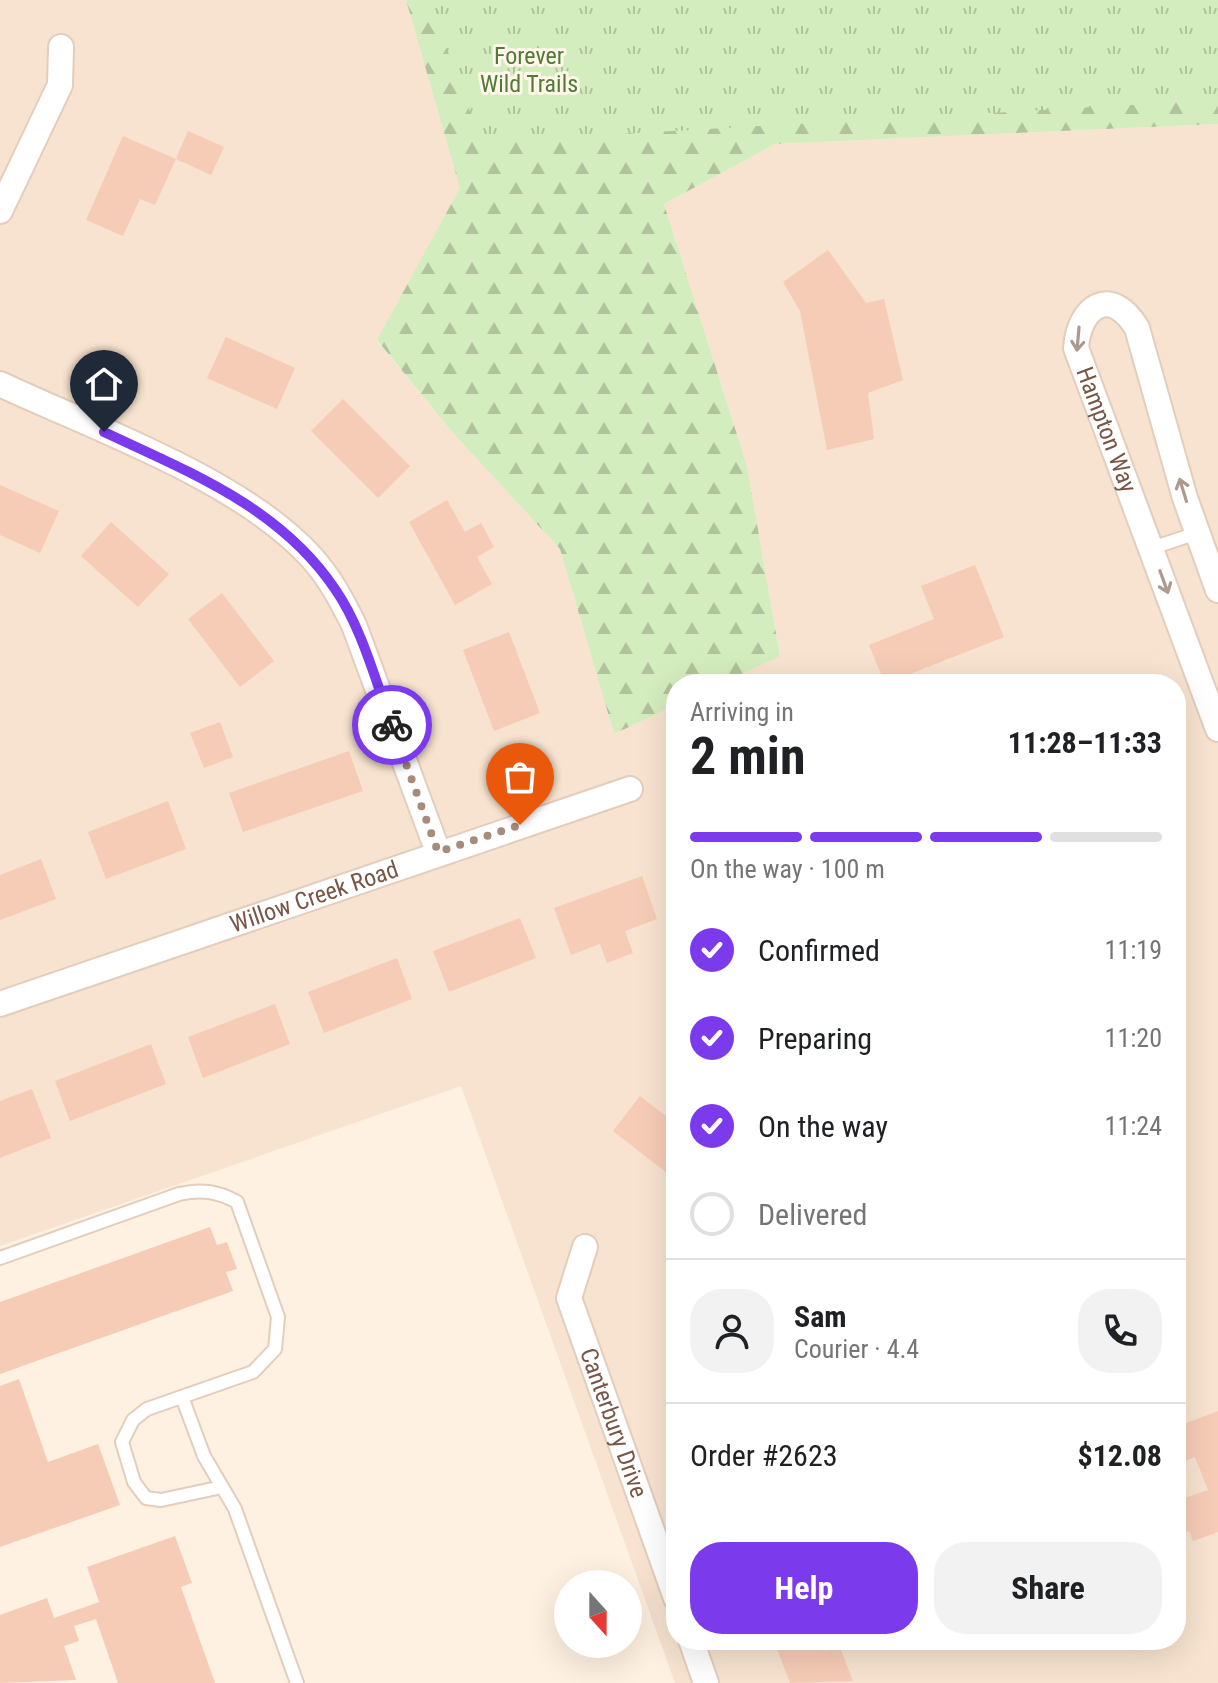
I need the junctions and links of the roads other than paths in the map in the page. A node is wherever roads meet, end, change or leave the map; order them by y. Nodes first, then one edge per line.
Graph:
1 (61, 47) dead end
2 (0, 211) edge
3 (0, 384) edge
4 (1197, 533) junction
5 (1152, 548) junction
6 (1218, 590) edge
7 (1218, 729) edge
8 (630, 789) dead end
9 (438, 852) junction
10 (0, 1004) edge
11 (585, 1247) dead end
12 (0, 1258) edge
13 (182, 1397) junction
14 (222, 1487) junction
15 (666, 1570) edge
16 (694, 1650) edge
17 (297, 1683) edge
18 (706, 1683) edge

1 - 2 street
3 - 9 street
4 - 5 lane
4 -> 5 street, Hampton Way
4 - 6 street, Hampton Way
5 -> 7 street, Hampton Way
8 - 9 street, Willow Creek Road
9 - 10 street, Willow Creek Road
11 - 15 street, Canterbury Drive
12 - 13 lane
13 - 14 lane
13 - 14 lane
14 - 17 lane
16 - 18 street

